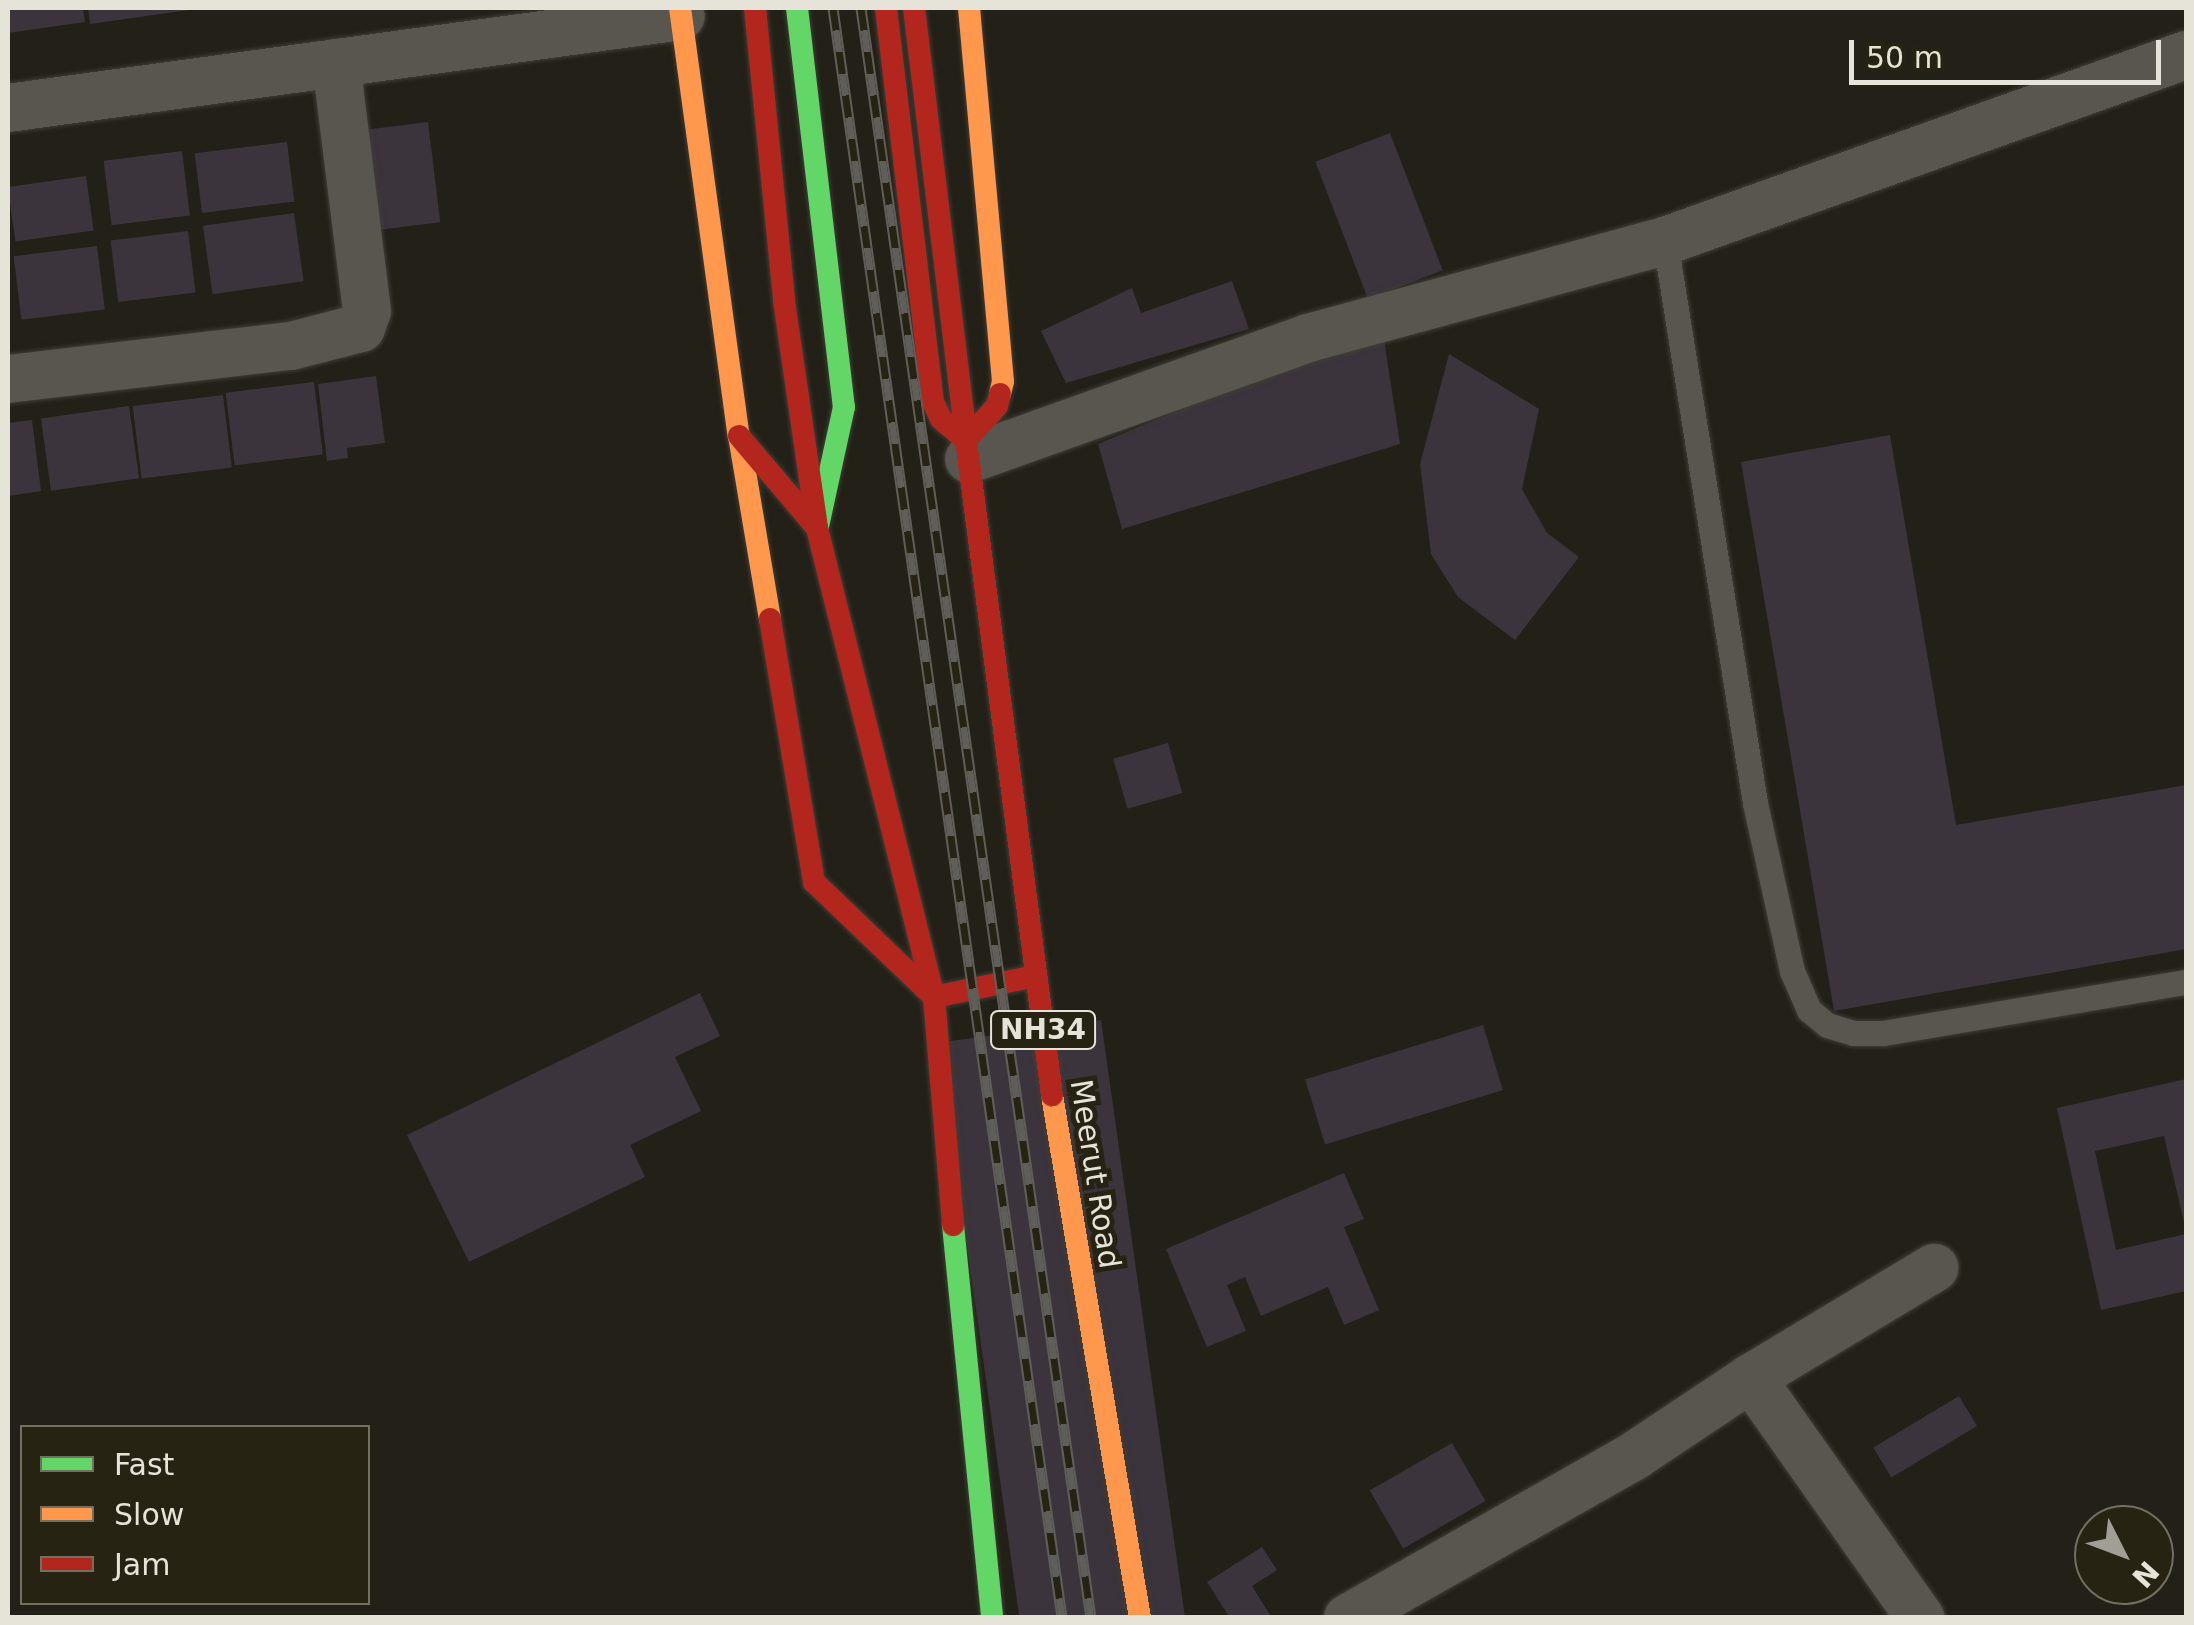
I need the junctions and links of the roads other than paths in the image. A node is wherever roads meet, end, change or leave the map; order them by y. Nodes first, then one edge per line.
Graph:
1 (755, 8) edge
2 (796, 8) edge
3 (886, 8) edge
4 (914, 8) edge
5 (970, 8) edge
6 (681, 12) edge
7 (2186, 55) edge
8 (336, 63) junction
9 (8, 108) edge
10 (1665, 241) junction
11 (8, 379) edge
12 (738, 436) junction
13 (967, 450) junction
14 (817, 528) junction
15 (1035, 976) junction
16 (2186, 982) edge
17 (934, 997) junction
18 (1934, 1268) dead end
19 (1751, 1378) junction
20 (992, 1618) edge
21 (1140, 1618) edge
22 (1348, 1618) edge
23 (1920, 1618) edge

1 - 14 main road
2 - 14 main road
3 - 13 main road
4 - 13 main road, NH34
5 - 13 main road
6 - 8 street
6 - 12 main road
7 - 10 street
8 - 9 street
8 - 11 street
10 - 13 street
10 - 16 lane
12 - 14 main road
12 - 17 main road
13 - 15 main road, Meerut Road / NH34
14 - 17 main road
15 - 17 main road
15 - 21 main road, Meerut Road / NH34
17 - 20 main road
18 - 19 street
19 - 22 street
19 - 23 street

